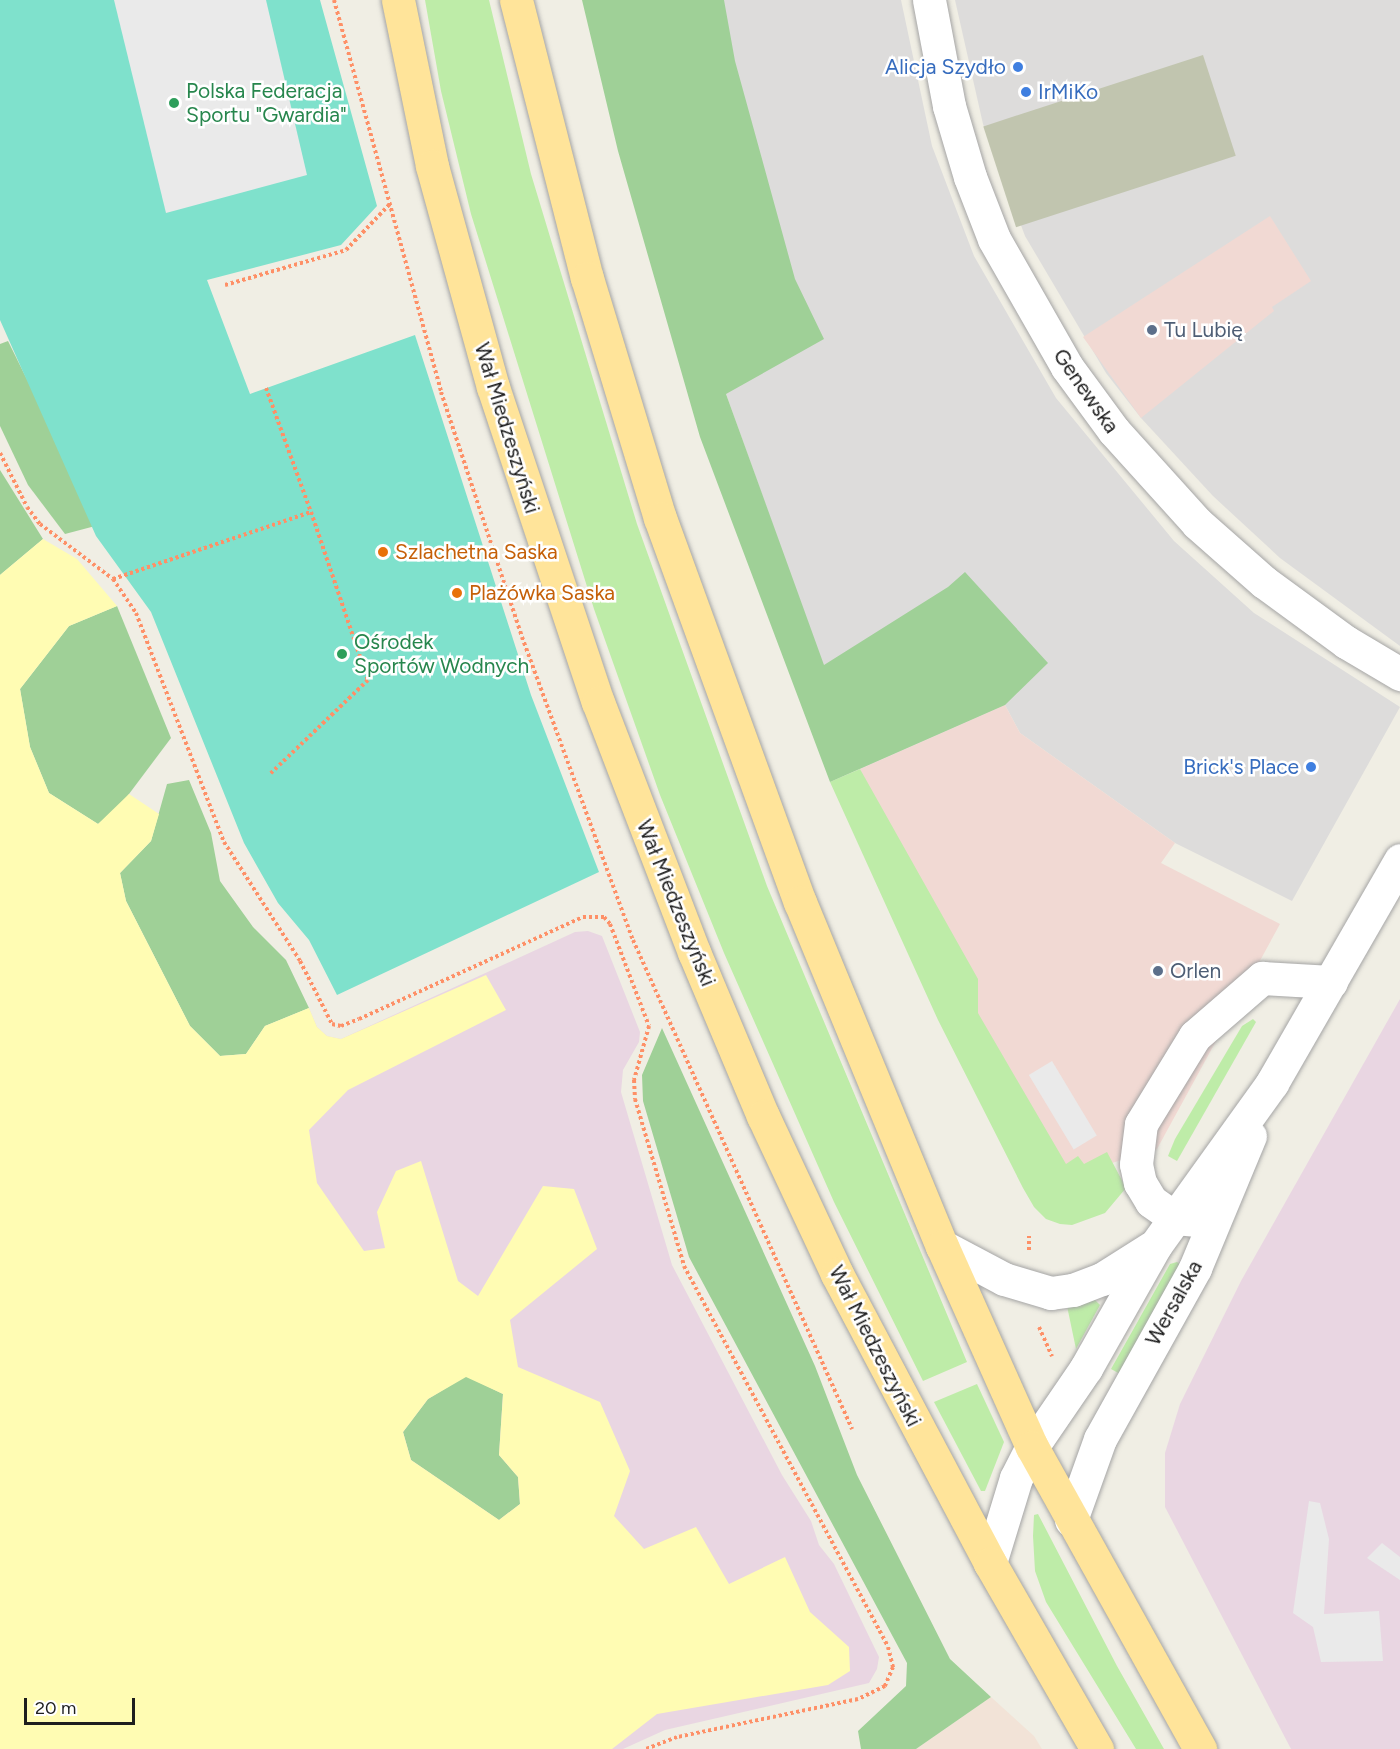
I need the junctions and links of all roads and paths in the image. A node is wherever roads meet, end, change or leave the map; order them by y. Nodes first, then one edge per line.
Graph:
1 (398, 0) edge
2 (516, 0) edge
3 (929, 0) edge
4 (391, 204) dead end
5 (225, 285) dead end
6 (266, 388) dead end
7 (0, 453) edge
8 (310, 512) junction
9 (113, 579) junction
10 (1400, 674) edge
11 (270, 774) dead end
12 (1400, 860) edge
13 (1331, 982) junction
14 (1272, 1083) junction
15 (1175, 1218) junction
16 (1214, 1222) junction
17 (942, 1246) junction
18 (1155, 1246) junction
19 (1032, 1447) junction
20 (1071, 1520) junction
21 (990, 1563) junction
22 (646, 1749) edge
23 (1098, 1749) edge
24 (1200, 1749) edge

1 - 21 main road, Wał Miedzeszyński
2 - 17 main road
3 - 10 street, Genewska
4 - 5 path
6 - 8 path
7 - 9 path
8 - 9 path
8 - 11 path
9 - 22 path
12 - 13 street, Wersalska
13 - 14 street, Wersalska
13 - 15 street
14 - 15 street, Wersalska
14 - 16 street, Wersalska
15 - 16 street
15 - 18 street, Wersalska
16 - 20 street, Wersalska
17 - 18 street, Wersalska
17 - 19 main road
18 - 19 street, Wersalska
19 - 20 main road
19 - 21 street, Wersalska
20 - 24 main road
21 - 23 main road, Wał Miedzeszyński

